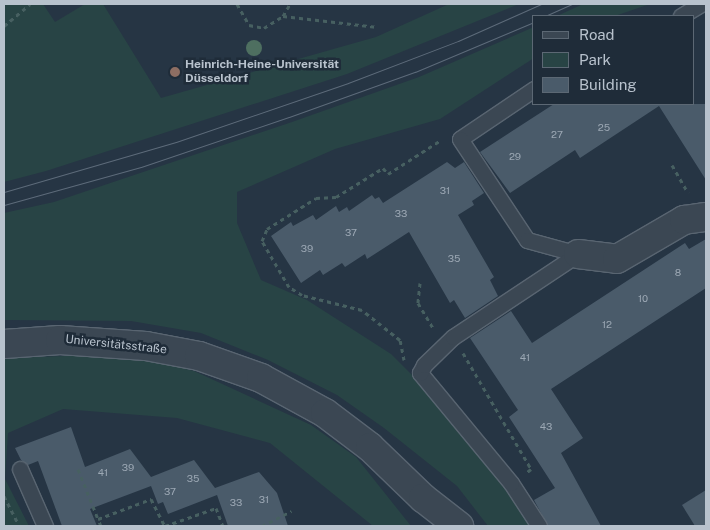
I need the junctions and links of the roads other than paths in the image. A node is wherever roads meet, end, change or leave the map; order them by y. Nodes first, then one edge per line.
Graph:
1 (701, 4) edge
2 (683, 15) edge
3 (532, 91) edge
4 (704, 216) edge
5 (578, 254) junction
6 (4, 344) edge
7 (20, 469) dead end
8 (423, 498) junction
9 (45, 526) edge
10 (435, 526) edge
11 (459, 526) edge
12 (539, 526) edge

1 - 2 lane
3 - 5 lane
4 - 5 street
5 - 12 lane
6 - 8 street, Universitätsstraße
7 - 9 lane
8 - 10 street, Universitätsstraße
8 - 11 street, Universitätsstraße

